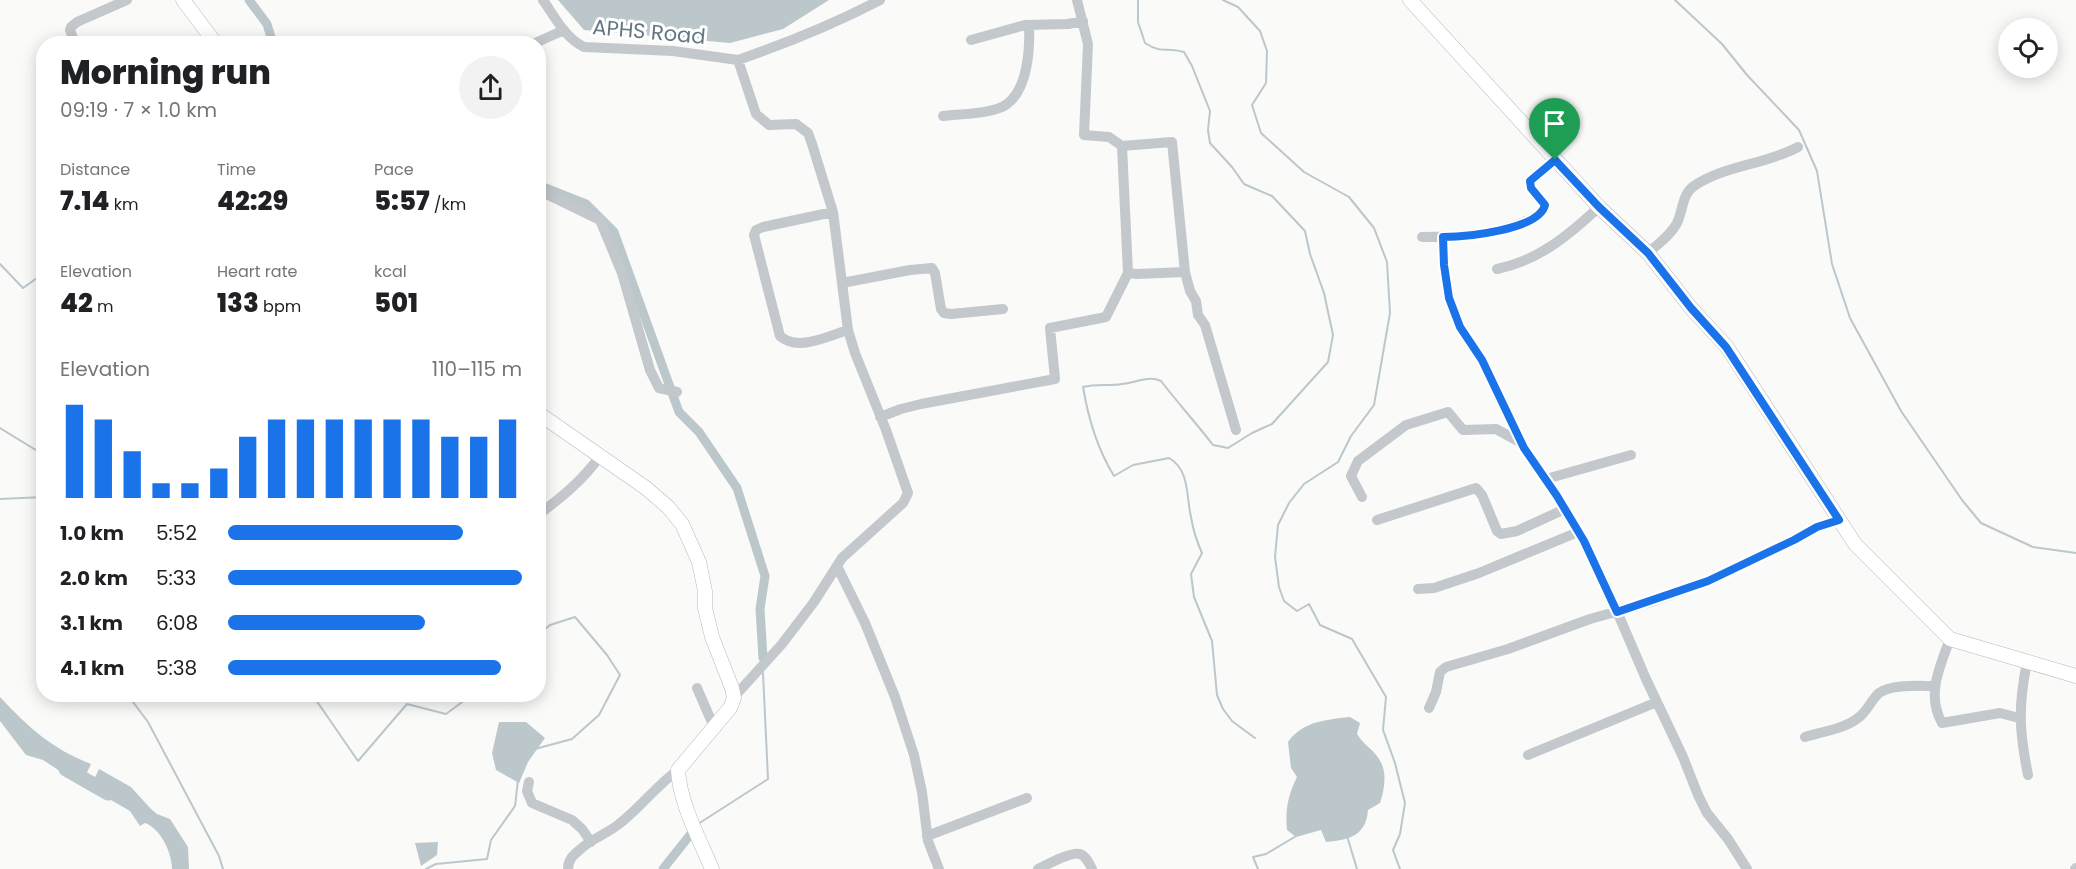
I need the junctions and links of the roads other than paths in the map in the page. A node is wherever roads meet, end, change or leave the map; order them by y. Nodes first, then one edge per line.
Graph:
1 (127, 0) edge
2 (183, 0) edge
3 (543, 0) edge
4 (880, 0) edge
5 (1077, 0) edge
6 (1410, 0) edge
7 (1083, 21) junction
8 (1029, 25) junction
9 (564, 30) junction
10 (73, 36) edge
11 (210, 36) edge
12 (546, 38) edge
13 (971, 40) dead end
14 (738, 60) junction
15 (943, 116) dead end
16 (1122, 146) junction
17 (1798, 147) dead end
18 (1555, 160) junction
19 (546, 194) edge
20 (1599, 207) junction
21 (833, 212) junction
22 (1422, 237) dead end
23 (1443, 237) junction
24 (1648, 253) junction
25 (1497, 269) dead end
26 (1185, 272) junction
27 (1128, 273) junction
28 (842, 283) junction
29 (1003, 309) dead end
30 (848, 330) junction
31 (677, 392) dead end
32 (880, 417) junction
33 (546, 419) edge
34 (1236, 430) dead end
35 (1521, 442) junction
36 (1631, 455) dead end
37 (600, 456) junction
38 (1546, 479) junction
39 (1362, 497) dead end
40 (546, 509) edge
41 (1565, 509) junction
42 (1377, 520) dead end
43 (1839, 520) junction
44 (1578, 532) junction
45 (837, 566) junction
46 (1418, 589) dead end
47 (1617, 612) junction
48 (1950, 639) junction
49 (2027, 662) junction
50 (2076, 676) edge
51 (1935, 686) junction
52 (697, 688) dead end
53 (734, 697) junction
54 (1658, 702) junction
55 (1429, 708) dead end
56 (2019, 718) junction
57 (714, 727) junction
58 (1804, 737) dead end
59 (1528, 755) dead end
60 (678, 770) junction
61 (2028, 775) dead end
62 (530, 782) dead end
63 (1027, 798) dead end
64 (927, 836) junction
65 (591, 842) junction
66 (568, 869) edge
67 (712, 869) edge
68 (939, 869) edge
69 (1038, 869) edge
70 (1092, 869) edge
71 (1747, 869) edge

1 - 10 street
2 - 11 main road
3 - 9 street, APHS Road
4 - 14 street
5 - 7 street
6 - 18 main road
7 - 8 street
7 - 16 street
8 - 13 street
8 - 15 street
9 - 12 street
9 - 14 street, APHS Road
14 - 21 street
16 - 26 street
16 - 27 street
17 - 24 street
18 - 20 main road
18 - 23 street
19 - 31 street
20 - 24 main road
20 - 25 street
21 - 28 street
21 - 30 street
22 - 23 street
23 - 35 street
24 - 43 main road
26 - 27 street
26 - 34 street
27 - 32 street
28 - 29 street
28 - 30 street
30 - 32 street
32 - 45 street
33 - 37 main road
35 - 38 street
35 - 39 street
36 - 38 street
37 - 40 street
37 - 53 main road
38 - 41 street
41 - 42 street
41 - 44 street
43 - 47 street
43 - 48 main road
44 - 46 street
44 - 47 street
45 - 53 street
45 - 64 street
47 - 54 street
47 - 55 street
48 - 49 main road
48 - 51 street
49 - 50 main road
49 - 56 street
51 - 56 street
51 - 58 street
52 - 57 street
53 - 57 main road
54 - 59 street
54 - 71 street
56 - 61 street
57 - 60 main road
60 - 65 street
60 - 67 main road
62 - 65 street
63 - 64 street
64 - 68 street
65 - 66 street
69 - 70 street

